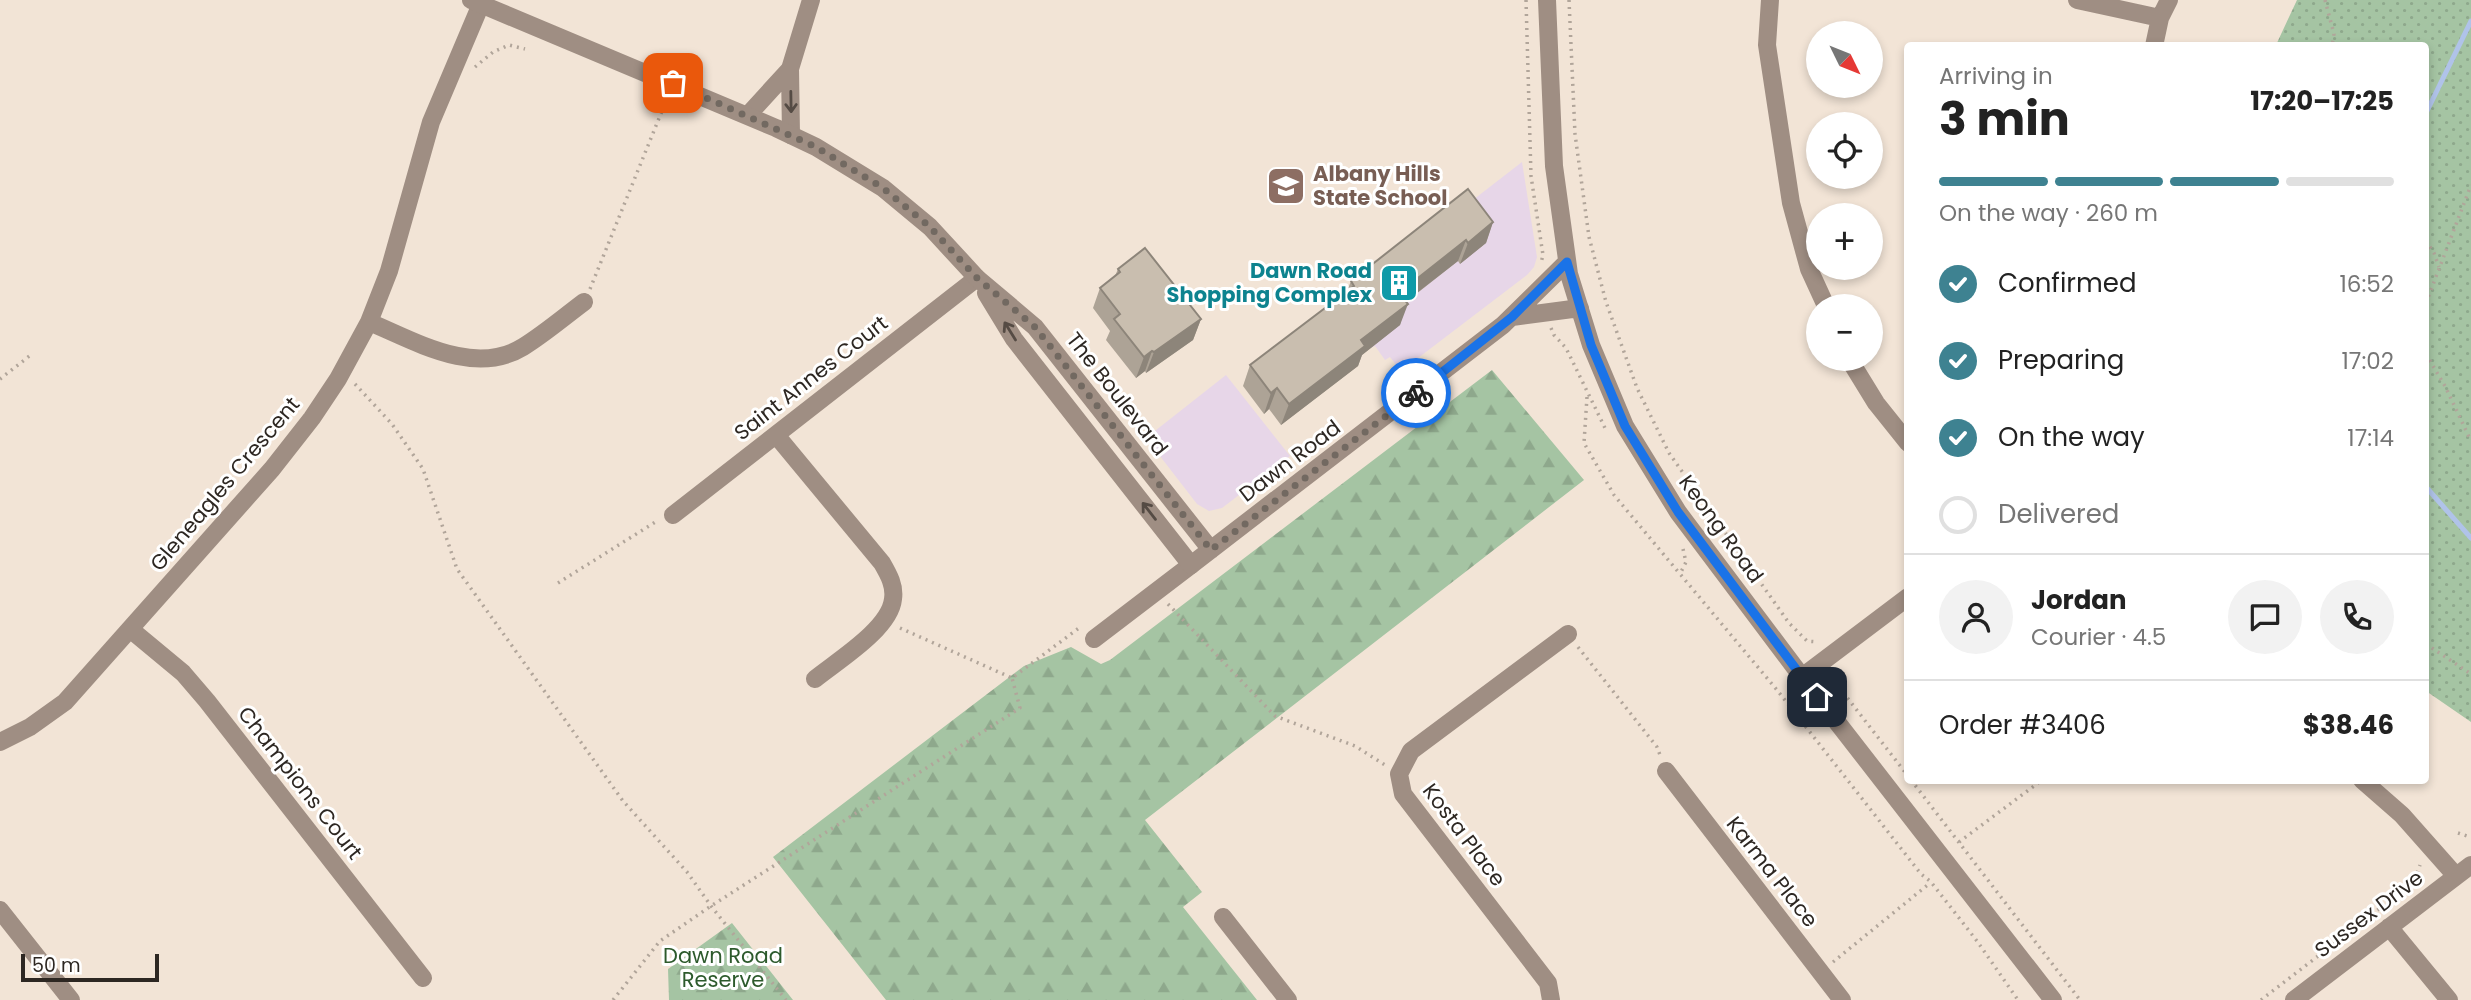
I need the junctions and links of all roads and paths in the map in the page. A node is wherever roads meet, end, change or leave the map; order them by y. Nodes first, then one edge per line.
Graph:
1 (811, 0) edge
2 (1526, 0) edge
3 (1547, 0) edge
4 (1569, 0) edge
5 (1770, 0) edge
6 (2077, 0) edge
7 (2169, 0) edge
8 (2325, 0) edge
9 (476, 2) edge
10 (2160, 19) junction
11 (2155, 42) edge
12 (2333, 42) edge
13 (525, 49) dead end
14 (790, 69) junction
15 (470, 78) dead end
16 (673, 83) junction
17 (748, 115) junction
18 (791, 135) junction
19 (2471, 185) edge
20 (2429, 246) edge
21 (1567, 262) junction
22 (1540, 267) dead end
23 (2440, 269) junction
24 (977, 278) junction
25 (1821, 294) edge
26 (2429, 296) edge
27 (584, 302) joint
28 (1580, 308) junction
29 (1512, 317) junction
30 (369, 322) junction
31 (32, 354) dead end
32 (2429, 359) edge
33 (343, 370) junction
34 (1856, 371) edge
35 (0, 379) edge
36 (1588, 395) dead end
37 (776, 435) junction
38 (1904, 438) edge
39 (2471, 440) edge
40 (673, 515) joint
41 (1211, 550) junction
42 (1191, 565) junction
43 (1680, 574) dead end
44 (558, 583) dead end
45 (1156, 592) junction
46 (1904, 600) edge
47 (881, 623) junction
48 (130, 629) junction
49 (1089, 632) joint
50 (1568, 634) joint
51 (1820, 642) dead end
52 (2429, 646) edge
53 (1843, 672) dead end
54 (2471, 674) edge
55 (1802, 677) junction
56 (1012, 678) junction
57 (815, 679) dead end
58 (0, 742) edge
59 (1666, 771) joint
60 (1904, 771) edge
61 (1399, 774) junction
62 (1914, 784) edge
63 (2037, 784) edge
64 (2367, 784) edge
65 (2458, 833) dead end
66 (2471, 834) edge
67 (1959, 842) junction
68 (2420, 865) dead end
69 (2471, 865) edge
70 (2456, 876) junction
71 (1931, 882) dead end
72 (710, 906) junction
73 (0, 910) edge
74 (1223, 917) dead end
75 (2389, 928) junction
76 (1820, 972) junction
77 (423, 978) dead end
78 (71, 1000) edge
79 (613, 1000) edge
80 (786, 1000) edge
81 (1288, 1000) edge
82 (1551, 1000) edge
83 (1842, 1000) edge
84 (2053, 1000) edge
85 (2080, 1000) edge
86 (2261, 1000) edge
87 (2294, 1000) edge
88 (2449, 1000) edge

1 - 14 street
2 - 22 path
3 - 21 street, Keong Road
4 - 51 path
5 - 25 street
6 - 10 street
7 - 10 street
8 - 12 path
9 - 16 street, The Boulevard
9 - 30 street, Gleneagles Crescent
10 - 11 street
13 - 15 path
14 - 17 street
14 -> 18 street
16 - 17 street, The Boulevard
16 - 27 path
17 - 18 street, The Boulevard
18 - 24 street, The Boulevard
19 - 23 path
20 - 23 path
21 - 28 street, Keong Road
21 - 29 street, Dawn Road
23 - 26 path
24 - 37 street, Saint Annes Court
24 - 41 street, The Boulevard
42 -> 24 street, The Boulevard
27 - 30 street
28 - 29 street
28 - 55 street, Keong Road
29 - 41 street, Dawn Road
30 - 33 street, Gleneagles Crescent
31 - 35 path
32 - 39 path
33 - 48 street, Gleneagles Crescent
33 - 72 path
34 - 38 street
36 - 43 path
37 - 40 street, Saint Annes Court
37 - 47 street
40 - 44 path
41 - 42 street, Dawn Road
42 - 45 street, Dawn Road
45 - 49 street, Dawn Road
45 - 61 path
46 - 55 street
47 - 56 path
47 - 57 street
48 - 58 street, Gleneagles Crescent
48 - 77 street, Champions Court
49 - 56 path
50 - 59 path
50 - 61 street, Kosta Place
52 - 54 path
53 - 60 path
55 - 84 street, Keong Road
56 - 72 path
59 - 76 street, Karma Place
61 - 82 street, Kosta Place
62 - 67 path
63 - 67 path
64 - 70 street
65 - 66 path
67 - 85 path
68 - 86 path
69 - 70 street, Sussex Drive
70 - 75 street, Sussex Drive
71 - 76 path
72 - 79 path
72 - 80 path
73 - 78 street
74 - 81 street
75 - 87 street, Sussex Drive
75 - 88 street
76 - 83 street, Karma Place

